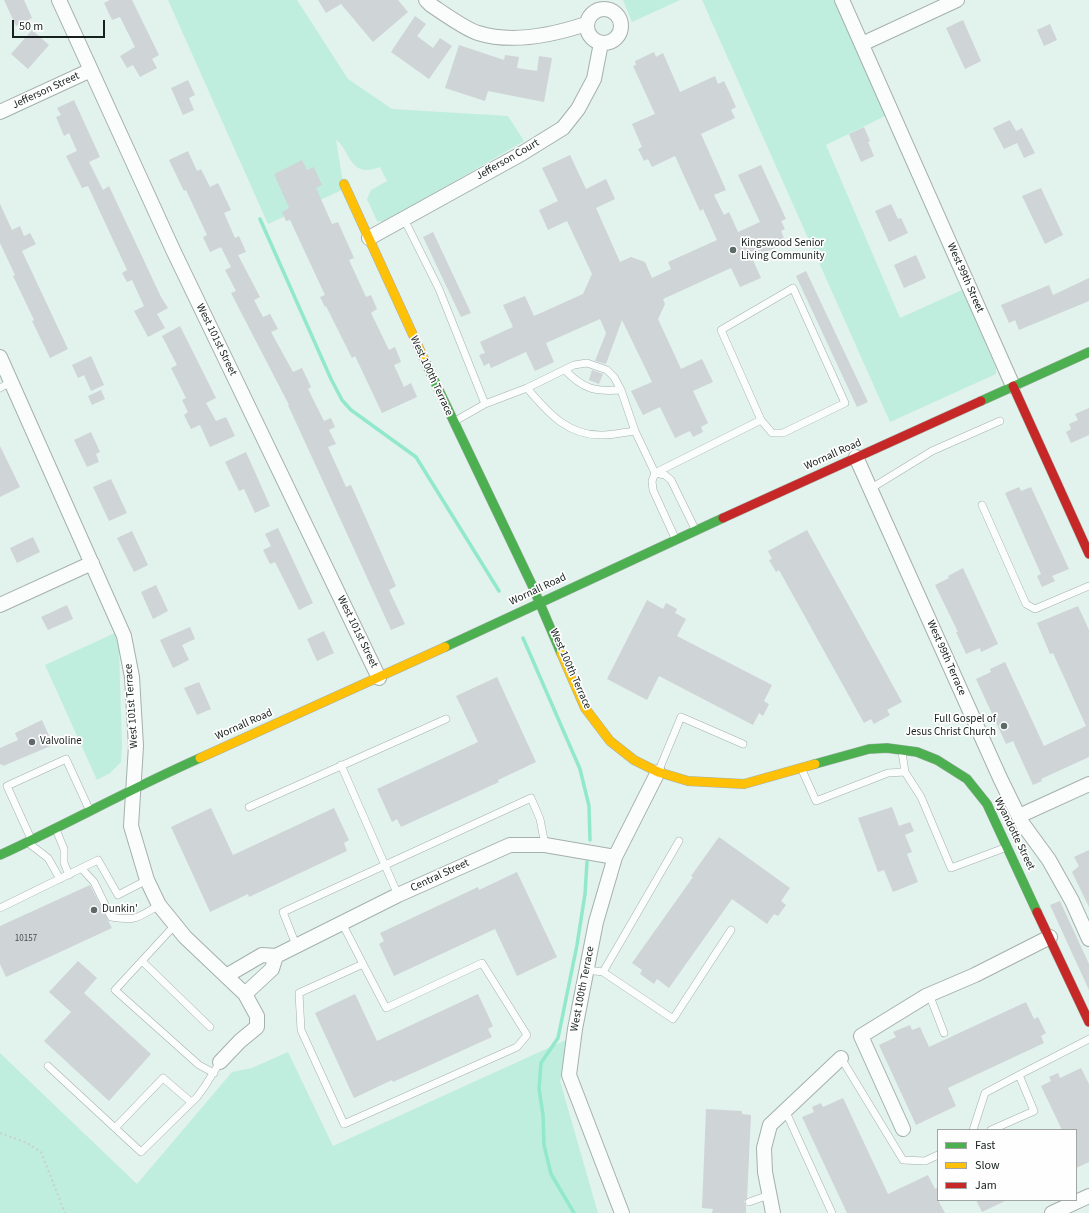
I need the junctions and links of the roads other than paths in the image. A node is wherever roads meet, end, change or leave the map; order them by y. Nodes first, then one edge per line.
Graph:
1 (59, 0) edge
2 (426, 0) edge
3 (842, 0) edge
4 (957, 0) edge
5 (607, 4) edge
6 (586, 24) junction
7 (602, 43) junction
8 (862, 44) junction
9 (91, 70) junction
10 (0, 112) edge
11 (344, 184) dead end
12 (404, 219) junction
13 (369, 238) junction
14 (1089, 352) edge
15 (0, 357) edge
16 (565, 370) junction
17 (6, 385) edge
18 (1014, 386) junction
19 (528, 388) junction
20 (621, 390) junction
21 (485, 404) junction
22 (761, 420) junction
23 (1000, 421) dead end
24 (453, 422) junction
25 (635, 431) junction
26 (856, 457) junction
27 (655, 473) junction
28 (870, 489) junction
29 (982, 505) dead end
30 (696, 530) junction
31 (676, 540) junction
32 (1089, 554) edge
33 (92, 562) junction
34 (1089, 586) edge
35 (540, 603) junction
36 (0, 605) edge
37 (379, 678) junction
38 (446, 719) dead end
39 (743, 744) dead end
40 (901, 750) junction
41 (341, 765) junction
42 (801, 768) junction
43 (658, 772) junction
44 (904, 772) junction
45 (1089, 784) edge
46 (135, 787) junction
47 (249, 807) dead end
48 (90, 811) junction
49 (1019, 816) junction
50 (56, 829) junction
51 (29, 841) junction
52 (679, 841) dead end
53 (545, 846) junction
54 (1007, 847) junction
55 (0, 855) edge
56 (615, 857) junction
57 (384, 865) junction
58 (82, 869) junction
59 (69, 875) junction
60 (60, 880) junction
61 (148, 880) junction
62 (398, 896) junction
63 (159, 905) junction
64 (0, 908) edge
65 (342, 923) junction
66 (175, 925) junction
67 (731, 930) dead end
68 (1050, 937) junction
69 (1089, 939) edge
70 (296, 945) junction
71 (276, 956) junction
72 (142, 961) junction
73 (363, 964) junction
74 (587, 970) junction
75 (603, 972) junction
76 (226, 976) junction
77 (245, 994) junction
78 (928, 994) junction
79 (1089, 1022) edge
80 (210, 1026) dead end
81 (944, 1033) dead end
82 (1089, 1039) edge
83 (841, 1058) joint
84 (48, 1066) dead end
85 (217, 1067) junction
86 (1019, 1076) junction
87 (191, 1102) junction
88 (785, 1110) junction
89 (115, 1128) junction
90 (903, 1129) dead end
91 (974, 1129) edge
92 (993, 1129) edge
93 (937, 1155) edge
94 (769, 1195) junction
95 (1089, 1196) edge
96 (749, 1202) dead end
97 (622, 1213) edge
98 (773, 1213) edge
99 (832, 1213) edge
100 (1052, 1213) edge

1 - 9 street, West 101st Street
2 - 6 street
3 - 8 street, West 99th Street
4 - 8 street
5 - 6 street
5 - 7 street
6 - 7 street
7 - 12 street, Jefferson Court
8 - 18 street, West 99th Street
9 - 10 street, Jefferson Street
9 - 37 street, West 101st Street
11 - 13 street, West 100th Terrace
12 - 13 street, Jefferson Court
12 - 21 lane
13 - 24 street, West 100th Terrace
14 - 18 street, Wornall Road
15 - 17 street, West 101st Terrace
16 - 19 lane
16 - 20 lane
16 - 20 lane
17 - 33 street, West 101st Terrace
18 - 26 street, Wornall Road
18 - 32 street, West 99th Street
19 - 21 lane
19 - 25 lane
20 - 25 lane
21 - 24 lane
22 - 22 lane
22 - 27 lane
23 - 28 lane
24 - 35 street, West 100th Terrace
25 - 27 lane
26 - 28 street, West 99th Terrace
26 - 30 street, Wornall Road
27 - 30 lane
27 - 31 lane
28 - 49 street, West 99th Terrace
29 - 34 lane
30 - 31 street, Wornall Road
31 - 35 street, Wornall Road
33 - 36 street
33 - 46 street, West 101st Terrace
35 - 37 street, Wornall Road
35 - 43 street, West 100th Terrace
37 - 46 street, Wornall Road
38 - 41 lane
39 - 43 lane
40 - 42 street, Wyandotte Street
40 - 44 lane
40 - 54 street, Wyandotte Street
41 - 47 lane
41 - 57 lane
42 - 43 street, Wyandotte Street
42 - 44 lane
43 - 56 street, West 100th Terrace
44 - 54 lane
45 - 49 street
46 - 48 street, Wornall Road
46 - 61 street, West 101st Terrace
48 - 50 street, Wornall Road
48 - 51 lane
49 - 69 street, West 99th Terrace
50 - 51 street, Wornall Road
50 - 59 lane
51 - 55 street, Wornall Road
51 - 60 lane
52 - 75 lane
53 - 56 street, Central Street
53 - 57 lane
53 - 62 street, Central Street
54 - 68 street, Wyandotte Street
56 - 74 street, West 100th Terrace
57 - 62 lane
57 - 70 lane
58 - 59 lane
58 - 61 lane
58 - 63 lane
59 - 60 lane
60 - 64 lane
61 - 63 street, West 101st Terrace
62 - 65 street, Central Street
63 - 66 street, West 101st Terrace
65 - 70 street, Central Street
65 - 73 lane
66 - 72 lane
66 - 76 street, West 101st Terrace
67 - 75 lane
68 - 78 street
68 - 79 street, Wyandotte Street
70 - 71 street, Central Street
71 - 76 street, Central Street
71 - 77 street
72 - 80 lane
72 - 85 lane
73 - 73 lane
74 - 75 lane
74 - 97 street, West 100th Terrace
76 - 77 street, West 101st Terrace
77 - 85 street, West 101st Terrace
78 - 81 lane
78 - 90 street
82 - 86 lane
83 - 88 street
83 - 93 lane
84 - 89 lane
85 - 87 lane
86 - 91 lane
86 - 92 lane
87 - 89 lane
87 - 89 lane
88 - 94 street
88 - 99 lane
94 - 96 lane
94 - 98 street
95 - 100 street

